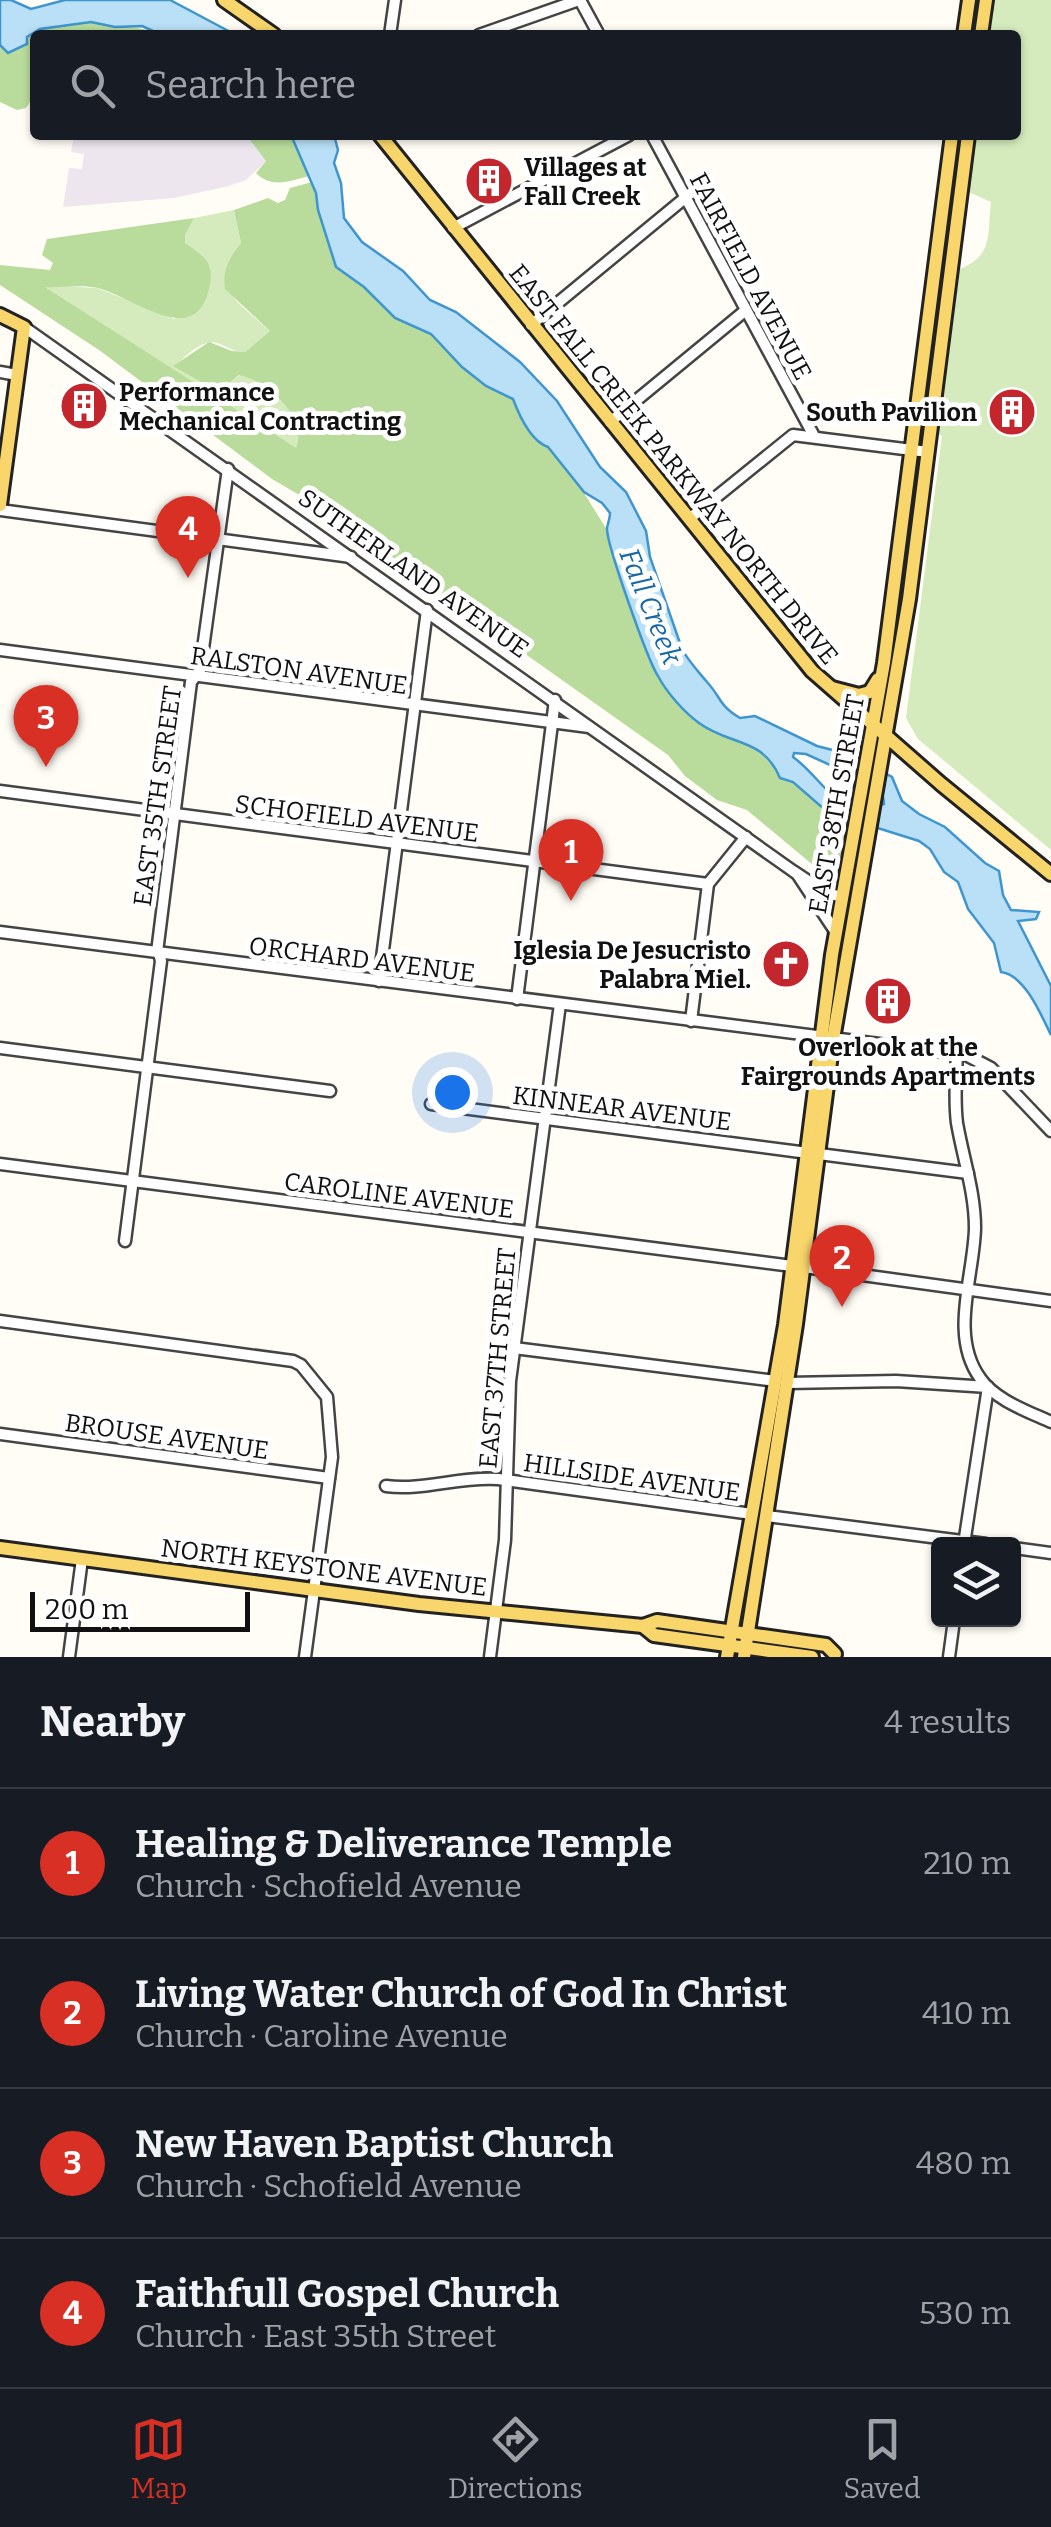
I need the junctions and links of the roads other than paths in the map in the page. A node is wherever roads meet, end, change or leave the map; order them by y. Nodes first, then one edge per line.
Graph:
1 (224, 0) edge
2 (395, 0) edge
3 (580, 0) edge
4 (969, 0) edge
5 (986, 0) edge
6 (267, 30) edge
7 (391, 30) edge
8 (493, 30) edge
9 (596, 30) edge
10 (965, 30) edge
11 (982, 30) edge
12 (384, 140) edge
13 (620, 140) edge
14 (655, 140) edge
15 (951, 140) edge
16 (967, 140) edge
17 (696, 188) dead end
18 (685, 198) junction
19 (940, 223) junction
20 (957, 225) junction
21 (453, 228) junction
22 (746, 310) junction
23 (0, 314) edge
24 (531, 325) junction
25 (24, 327) junction
26 (0, 372) edge
27 (18, 375) junction
28 (610, 422) junction
29 (814, 436) junction
30 (911, 449) junction
31 (928, 452) junction
32 (228, 469) junction
33 (0, 508) edge
34 (689, 519) junction
35 (219, 540) junction
36 (353, 558) junction
37 (427, 610) junction
38 (0, 650) edge
39 (884, 663) junction
40 (195, 676) junction
41 (828, 687) junction
42 (555, 700) junction
43 (415, 705) junction
44 (552, 722) junction
45 (872, 725) junction
46 (593, 728) junction
47 (886, 736) junction
48 (0, 792) edge
49 (173, 814) junction
50 (746, 836) junction
51 (397, 843) junction
52 (533, 860) junction
53 (797, 874) junction
54 (1051, 874) edge
55 (708, 884) junction
56 (842, 897) junction
57 (0, 932) edge
58 (836, 932) junction
59 (158, 952) junction
60 (379, 981) junction
61 (517, 999) junction
62 (560, 1004) junction
63 (692, 1021) junction
64 (827, 1038) junction
65 (0, 1048) edge
66 (958, 1054) junction
67 (148, 1067) junction
68 (330, 1091) dead end
69 (431, 1104) dead end
70 (545, 1118) junction
71 (1051, 1131) edge
72 (814, 1153) junction
73 (0, 1164) edge
74 (968, 1174) junction
75 (132, 1181) junction
76 (530, 1232) junction
77 (125, 1241) dead end
78 (798, 1267) junction
79 (968, 1290) junction
80 (1051, 1301) edge
81 (0, 1321) edge
82 (514, 1348) junction
83 (781, 1382) junction
84 (988, 1388) junction
85 (1051, 1422) edge
86 (0, 1434) edge
87 (329, 1478) junction
88 (505, 1480) junction
89 (386, 1486) dead end
90 (760, 1516) junction
91 (965, 1537) edge
92 (931, 1539) edge
93 (0, 1548) edge
94 (1021, 1549) edge
95 (1051, 1553) edge
96 (82, 1558) junction
97 (314, 1590) junction
98 (497, 1611) junction
99 (953, 1627) edge
100 (730, 1645) edge
101 (746, 1646) edge
102 (831, 1656) edge
103 (69, 1657) edge
104 (304, 1657) edge
105 (490, 1657) edge
106 (812, 1657) edge
107 (852, 1657) edge
108 (949, 1657) edge

1 - 6 main road
2 - 7 street
3 - 8 street
3 - 9 street
4 - 10 main road
5 - 11 main road
12 - 21 main road, EAST FALL CREEK PARKWAY NORTH DRIVE
13 - 21 street
14 - 18 street, FAIRFIELD AVENUE
15 - 19 main road, EAST 38TH STREET
16 - 20 main road, EAST 38TH STREET
17 - 18 street
18 - 22 street, FAIRFIELD AVENUE
18 - 24 street
19 - 20 street
19 - 30 main road, EAST 38TH STREET
20 - 31 main road, EAST 38TH STREET
21 - 24 main road, EAST FALL CREEK PARKWAY NORTH DRIVE
22 - 28 street
22 - 29 street, FAIRFIELD AVENUE
23 - 25 main road, SUTHERLAND AVENUE
24 - 28 main road, EAST FALL CREEK PARKWAY NORTH DRIVE
25 - 27 main road
25 - 32 street, SUTHERLAND AVENUE
26 - 27 street
27 - 33 main road
28 - 34 main road, EAST FALL CREEK PARKWAY NORTH DRIVE
29 - 30 street
29 - 34 street
30 - 31 street
30 - 39 main road, EAST 38TH STREET
31 - 47 main road, EAST 38TH STREET
32 - 35 street, EAST 35TH STREET
32 - 36 street, SUTHERLAND AVENUE
33 - 35 street
34 - 41 main road, EAST FALL CREEK PARKWAY NORTH DRIVE
35 - 36 street
35 - 40 street, EAST 35TH STREET
36 - 37 street, SUTHERLAND AVENUE
37 - 42 street, SUTHERLAND AVENUE
37 - 43 street
38 - 40 street, RALSTON AVENUE
39 - 41 main road
39 - 45 main road, EAST 38TH STREET
40 - 43 street, RALSTON AVENUE
40 - 49 street, EAST 35TH STREET
41 - 45 main road, EAST FALL CREEK PARKWAY NORTH DRIVE
42 - 44 street
42 - 46 street, SUTHERLAND AVENUE
43 - 44 street, RALSTON AVENUE
43 - 51 street
44 - 46 street, RALSTON AVENUE
44 - 52 street
45 - 47 main road, EAST FALL CREEK PARKWAY NORTH DRIVE
45 - 56 main road, EAST 38TH STREET
46 - 50 street, SUTHERLAND AVENUE
47 - 54 main road, EAST FALL CREEK PARKWAY NORTH DRIVE
47 - 64 main road, EAST 38TH STREET
48 - 49 street, SCHOFIELD AVENUE
49 - 51 street, SCHOFIELD AVENUE
49 - 59 street, EAST 35TH STREET
50 - 53 street, SUTHERLAND AVENUE
50 - 55 street
51 - 52 street, SCHOFIELD AVENUE
51 - 60 street
52 - 55 street, SCHOFIELD AVENUE
52 - 61 street
53 - 56 street, SUTHERLAND AVENUE
53 - 58 street, SUTHERLAND AVENUE
55 - 63 street
56 - 58 main road, EAST 38TH STREET
57 - 59 street, ORCHARD AVENUE
58 - 64 main road, EAST 38TH STREET
59 - 60 street, ORCHARD AVENUE
59 - 67 street, EAST 35TH STREET
60 - 61 street, ORCHARD AVENUE
61 - 62 street, ORCHARD AVENUE
62 - 63 street, ORCHARD AVENUE
62 - 70 street, EAST 37TH STREET
63 - 64 street, ORCHARD AVENUE
64 - 66 street, ORCHARD AVENUE
64 - 72 main road, EAST 38TH STREET
65 - 67 street
66 - 71 street
66 - 74 street
67 - 68 street
67 - 75 street, EAST 35TH STREET
69 - 70 street, KINNEAR AVENUE
70 - 72 street, KINNEAR AVENUE
70 - 76 street, EAST 37TH STREET
72 - 74 street, KINNEAR AVENUE
72 - 78 main road, EAST 38TH STREET
73 - 75 street, CAROLINE AVENUE
74 - 79 street
75 - 76 street, CAROLINE AVENUE
75 - 77 street, EAST 35TH STREET
76 - 78 street, CAROLINE AVENUE
76 - 82 street, EAST 37TH STREET
78 - 79 street, CAROLINE AVENUE
78 - 83 main road, EAST 38TH STREET
79 - 80 street, CAROLINE AVENUE
79 - 84 street
81 - 87 street
82 - 83 street
82 - 88 street, EAST 37TH STREET
83 - 84 street
83 - 90 main road, EAST 38TH STREET
84 - 85 street
84 - 91 street
86 - 87 street, BROUSE AVENUE
87 - 97 street
88 - 89 street, HILLSIDE AVENUE
88 - 90 street, HILLSIDE AVENUE
88 - 98 street, EAST 37TH STREET
90 - 92 street, HILLSIDE AVENUE
90 - 100 main road, EAST 38TH STREET
90 - 101 main road, EAST 38TH STREET
93 - 96 main road, NORTH KEYSTONE AVENUE
94 - 95 street
96 - 97 main road, NORTH KEYSTONE AVENUE
96 - 103 street
97 - 98 main road, NORTH KEYSTONE AVENUE
97 - 104 street
98 - 100 main road, NORTH KEYSTONE AVENUE
98 - 105 street, EAST 37TH STREET
99 - 108 street
100 - 101 main road, NORTH KEYSTONE AVENUE
101 - 102 main road, NORTH KEYSTONE AVENUE
101 - 106 main road, NORTH KEYSTONE AVENUE
102 - 107 main road, NORTH KEYSTONE AVENUE

